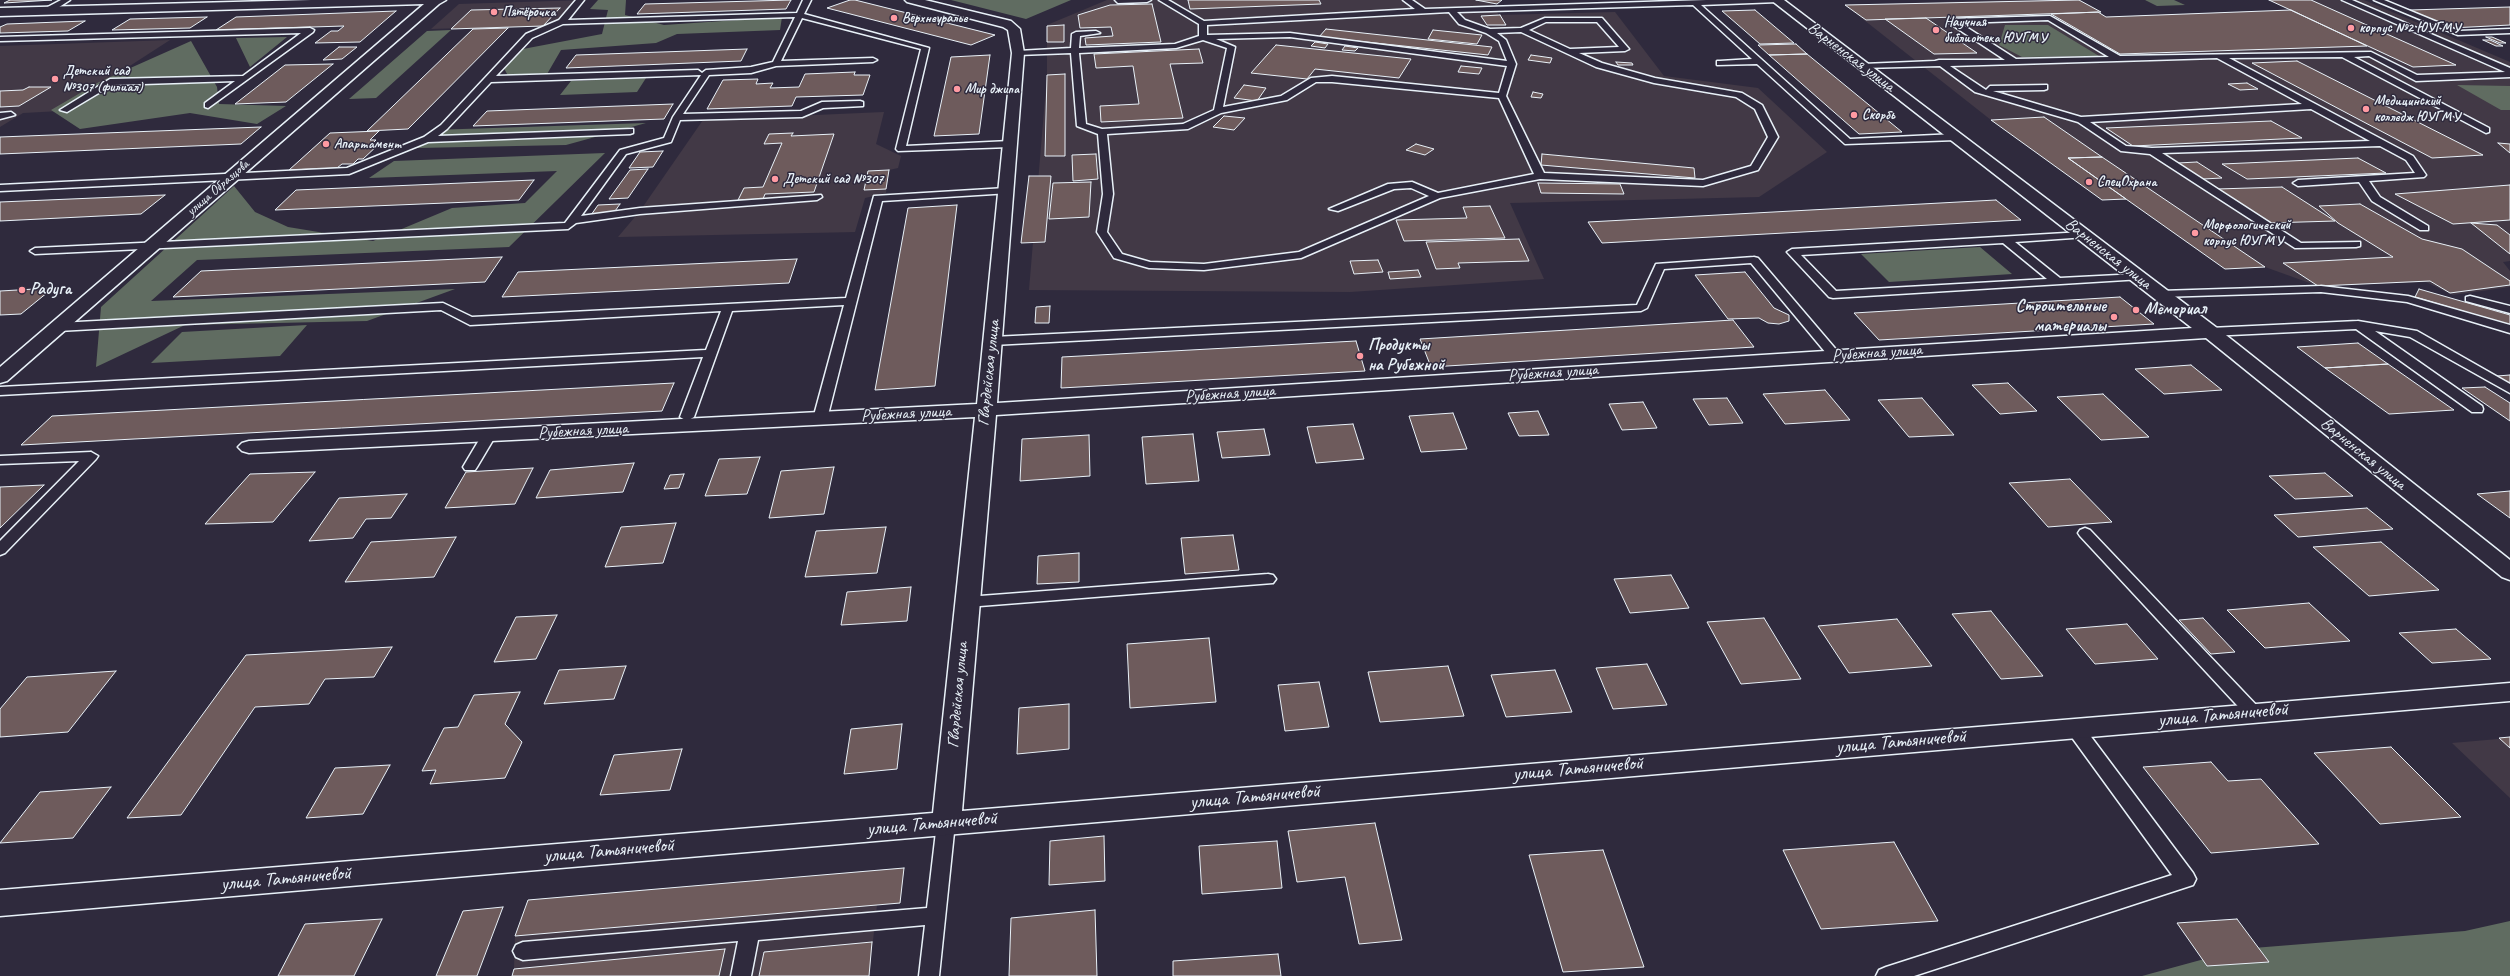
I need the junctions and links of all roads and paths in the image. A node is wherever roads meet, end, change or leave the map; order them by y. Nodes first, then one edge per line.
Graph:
1 (66, 0) edge
2 (435, 0) edge
3 (449, 0) edge
4 (580, 0) edge
5 (806, 0) edge
6 (911, 0) edge
7 (1147, 0) edge
8 (1163, 0) edge
9 (1408, 0) edge
10 (1542, 0) edge
11 (1778, 0) edge
12 (2346, 0) edge
13 (2378, 0) edge
14 (1118, 1) dead end
15 (234, 2) edge
16 (1675, 2) edge
17 (1695, 3) junction
18 (1529, 8) junction
19 (47, 10) junction
20 (1452, 10) junction
21 (1423, 11) junction
22 (1, 13) edge
23 (801, 15) junction
24 (562, 22) junction
25 (1203, 23) junction
26 (1522, 30) junction
27 (1489, 31) junction
28 (2510, 31) edge
29 (1096, 33) dead end
30 (1203, 37) junction
31 (0, 39) edge
32 (1075, 51) junction
33 (1568, 51) junction
34 (1018, 53) junction
35 (2343, 54) junction
36 (2218, 56) junction
37 (2118, 58) junction
38 (873, 60) dead end
39 (2013, 61) junction
40 (1759, 62) junction
41 (1939, 62) junction
42 (1720, 63) dead end
43 (776, 64) junction
44 (1512, 64) junction
45 (1863, 66) junction
46 (2510, 72) edge
47 (698, 73) dead end
48 (246, 78) junction
49 (491, 79) junction
50 (2044, 87) dead end
51 (1978, 90) junction
52 (1502, 96) junction
53 (860, 104) dead end
54 (208, 105) dead end
55 (2313, 106) junction
56 (64, 110) dead end
57 (1218, 111) junction
58 (11, 115) dead end
59 (0, 116) edge
60 (677, 117) junction
61 (2081, 120) junction
62 (2486, 130) dead end
63 (630, 131) dead end
64 (1102, 132) junction
65 (1956, 137) junction
66 (427, 139) junction
67 (2382, 143) junction
68 (1010, 144) junction
69 (2152, 151) junction
70 (1540, 176) junction
71 (229, 179) junction
72 (2362, 179) junction
73 (2298, 183) dead end
74 (0, 188) edge
75 (1006, 191) junction
76 (1437, 196) junction
77 (817, 197) dead end
78 (1334, 209) dead end
79 (572, 220) junction
80 (2424, 228) dead end
81 (2083, 235) junction
82 (2005, 239) junction
83 (2356, 244) dead end
84 (151, 246) junction
85 (34, 251) dead end
86 (2138, 277) junction
87 (2058, 282) junction
88 (2160, 294) junction
89 (2470, 299) dead end
90 (851, 301) junction
91 (728, 307) junction
92 (2510, 310) edge
93 (2358, 325) junction
94 (58, 327) junction
95 (2510, 330) edge
96 (2210, 332) junction
97 (993, 341) junction
98 (711, 353) junction
99 (1835, 356) junction
100 (1, 374) edge
101 (2510, 389) edge
102 (0, 391) edge
103 (2477, 409) dead end
104 (986, 410) junction
105 (687, 417) dead end
106 (820, 419) junction
107 (489, 435) junction
108 (249, 447) dead end
109 (0, 460) edge
110 (470, 467) dead end
111 (2085, 533) dead end
112 (0, 550) edge
113 (2510, 572) edge
114 (1268, 579) dead end
115 (967, 602) junction
116 (2510, 692) edge
117 (2253, 712) junction
118 (2074, 727) junction
119 (946, 823) junction
120 (0, 903) edge
121 (937, 916) junction
122 (750, 932) junction
123 (523, 951) dead end
124 (741, 976) edge
125 (929, 976) edge
126 (1886, 976) edge

1 - 19 lane
2 - 3 street
2 - 15 street
2 - 71 street, улица Образцова
4 - 24 lane
5 - 23 lane
6 - 34 street, Гвардейская улица
7 - 14 lane
8 - 25 lane
9 - 21 lane
10 - 18 lane
11 - 17 lane
11 - 45 street, Варненская улица
12 - 46 lane
13 - 28 lane
15 - 19 street
16 - 17 lane
16 - 18 lane
17 - 40 lane
18 - 20 lane
19 - 22 street
20 - 21 lane
20 - 27 lane
21 - 25 lane
23 - 24 lane
23 - 43 lane
23 - 68 lane
24 - 49 lane
25 - 30 lane
26 - 27 lane
26 - 33 lane
26 - 33 lane
27 - 44 lane
29 - 32 lane
30 - 32 lane
30 - 44 lane
30 - 57 lane
31 - 48 lane
32 - 34 lane
32 - 64 lane
33 - 70 lane
34 - 68 street, Гвардейская улица
35 - 36 lane
35 - 46 lane
35 - 62 lane
36 - 37 lane
36 - 55 lane
37 - 39 lane
37 - 39 lane
38 - 43 lane
39 - 41 lane
40 - 42 lane
40 - 65 lane
41 - 45 lane
41 - 51 lane
43 - 60 lane
44 - 52 lane
45 - 65 street, Варненская улица
47 - 49 lane
48 - 54 lane
48 - 56 lane
49 - 66 lane
50 - 51 lane
51 - 61 lane
52 - 57 lane
52 - 70 lane
53 - 60 lane
55 - 61 lane
55 - 67 lane
57 - 64 lane
58 - 59 lane
60 - 79 lane
61 - 69 lane
63 - 66 lane
64 - 76 lane
65 - 81 street, Варненская улица
66 - 71 lane
67 - 69 lane
67 - 72 lane
68 - 75 street, Гвардейская улица
69 - 83 lane
70 - 76 lane
71 - 74 lane
71 - 84 street, улица Образцова
72 - 73 lane
72 - 80 lane
75 - 90 lane
75 - 97 street, Гвардейская улица
76 - 78 lane
77 - 79 lane
79 - 84 lane
81 - 82 lane
81 - 86 street, Варненская улица
82 - 87 lane
82 - 87 lane
84 - 85 lane
84 - 94 street, улица Образцова
86 - 87 lane
86 - 88 street, Варненская улица
88 - 95 lane
88 - 96 street, Варненская улица
89 - 92 lane
90 - 91 lane
90 - 106 lane
91 - 94 lane
91 - 98 lane
93 - 96 lane
93 - 101 lane
93 - 103 lane
94 - 100 street, улица Образцова
96 - 99 street, Рубежная улица
96 - 113 street, Варненская улица
97 - 99 lane
97 - 104 street, Гвардейская улица
98 - 102 lane
98 - 105 lane
99 - 104 street, Рубежная улица
104 - 106 street, Рубежная улица
104 - 115 street, Гвардейская улица
106 - 107 street, Рубежная улица
107 - 108 street, Рубежная улица
107 - 110 lane
109 - 112 lane
111 - 117 lane
114 - 115 lane
115 - 119 street, Гвардейская улица
116 - 117 street, улица Татьяничевой
117 - 118 street, улица Татьяничевой
118 - 119 street, улица Татьяничевой
118 - 126 lane
119 - 120 street, улица Татьяничевой
119 - 121 lane
121 - 122 lane
121 - 125 lane
122 - 123 lane
122 - 124 lane

